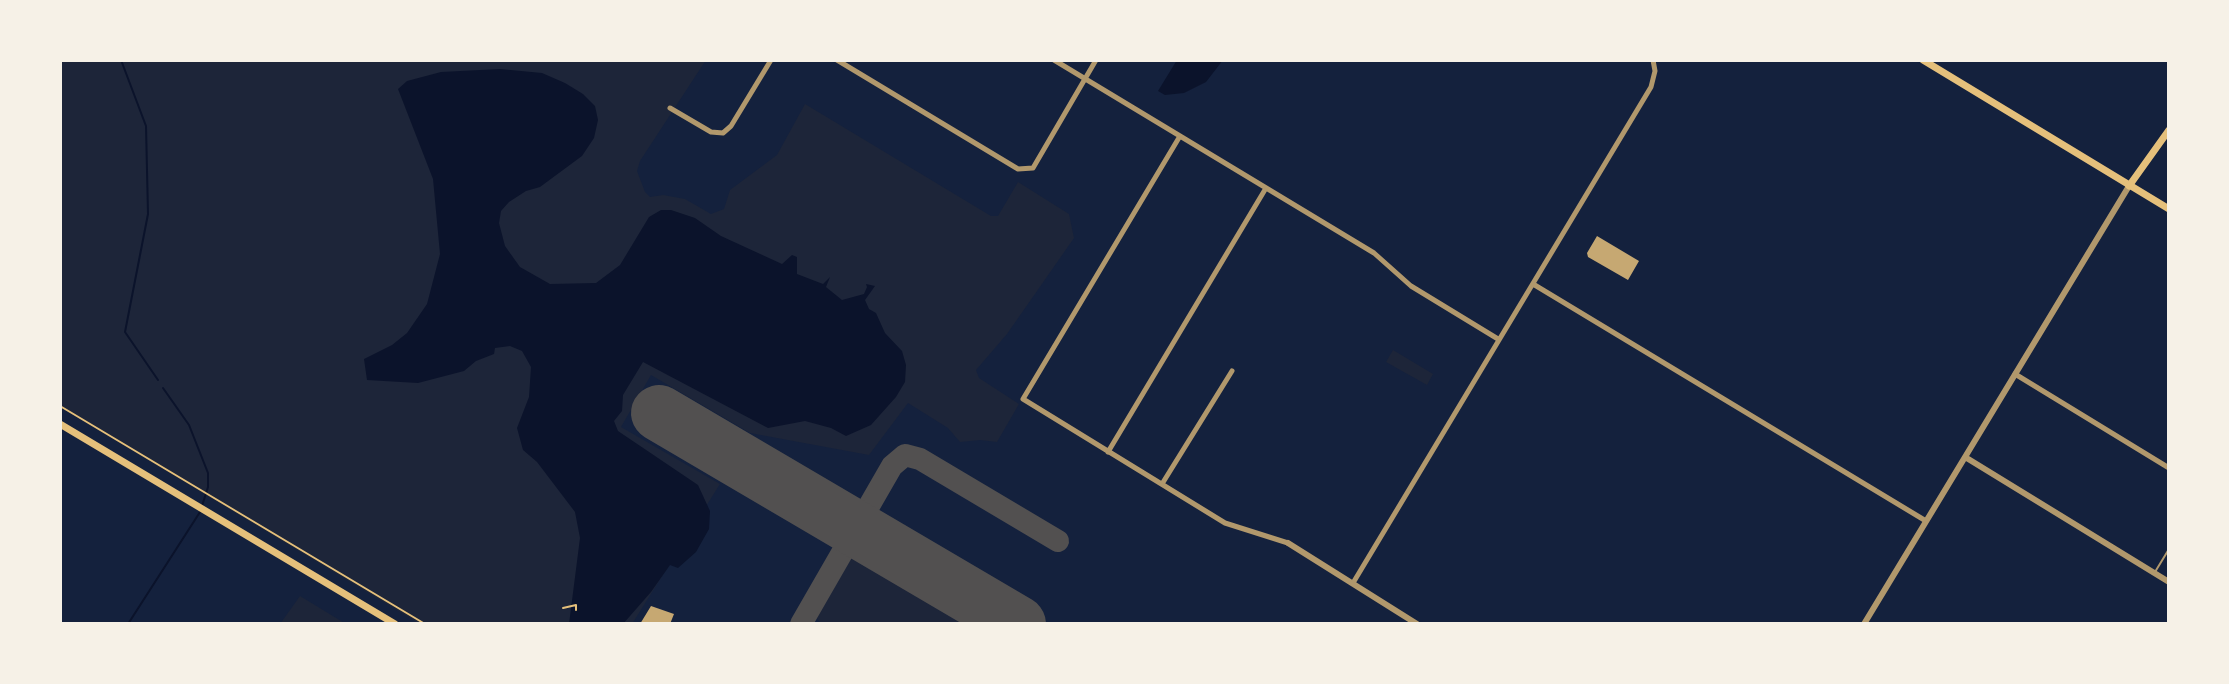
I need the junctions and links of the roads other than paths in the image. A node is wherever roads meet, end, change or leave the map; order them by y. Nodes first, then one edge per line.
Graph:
1 (771, 60) edge
2 (837, 60) edge
3 (1054, 60) edge
4 (1096, 60) edge
5 (1653, 60) edge
6 (1923, 60) edge
7 (1085, 79) junction
8 (670, 108) dead end
9 (2169, 130) edge
10 (1180, 136) junction
11 (2129, 186) junction
12 (1266, 188) junction
13 (2169, 209) edge
14 (1533, 284) junction
15 (1498, 339) junction
16 (1232, 371) dead end
17 (2015, 374) junction
18 (60, 424) edge
19 (1108, 452) junction
20 (1965, 457) junction
21 (2169, 468) edge
22 (1162, 484) junction
23 (1926, 521) junction
24 (1288, 543) joint
25 (2169, 549) edge
26 (2155, 573) junction
27 (2169, 582) edge
28 (1353, 583) junction
29 (395, 624) edge
30 (1417, 624) edge
31 (1864, 624) edge

1 - 8 street
2 - 7 street
3 - 7 street
4 - 7 street
5 - 14 street
6 - 11 main road
7 - 10 street
9 - 11 main road
10 - 12 street
10 - 19 street
11 - 13 main road
11 - 17 street
12 - 15 street
12 - 19 street
14 - 15 street
14 - 23 street
15 - 28 street
16 - 22 street
17 - 20 street
17 - 21 street
18 - 29 main road
19 - 22 street
20 - 23 street
20 - 26 street
22 - 24 street
23 - 31 street
24 - 28 street
25 - 26 lane
26 - 27 street
28 - 30 street

